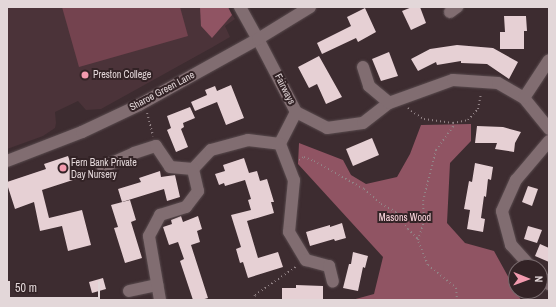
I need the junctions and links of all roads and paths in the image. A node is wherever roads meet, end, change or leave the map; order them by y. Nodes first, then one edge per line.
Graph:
1 (240, 7) edge
2 (310, 7) edge
3 (258, 39) junction
4 (549, 60) edge
5 (364, 67) dead end
6 (484, 83) junction
7 (402, 98) junction
8 (524, 98) junction
9 (144, 102) junction
10 (389, 103) junction
11 (296, 112) junction
12 (453, 123) junction
13 (549, 129) edge
14 (549, 141) edge
15 (280, 144) junction
16 (156, 146) junction
17 (7, 161) edge
18 (288, 166) junction
19 (103, 167) dead end
20 (193, 169) junction
21 (418, 240) junction
22 (524, 259) edge
23 (306, 260) junction
24 (333, 282) dead end
25 (157, 285) junction
26 (129, 291) dead end
27 (160, 300) edge
28 (253, 300) edge
29 (457, 300) edge

1 - 3 street, Fairways
2 - 3 street, Sharoe Green Lane
3 - 9 street, Sharoe Green Lane
3 - 11 street, Fairways
4 - 8 street
5 - 10 street
6 - 7 street, Fairways
6 - 8 street, Fairways
6 - 12 path
7 - 10 street, Fairways
7 - 12 path
8 - 13 street, Fairways
9 - 16 path
9 - 17 street, Sharoe Green Lane
10 - 11 street, Fairways
11 - 15 street
12 - 21 path
14 - 22 street
15 - 18 street
15 - 20 street
16 - 19 street
16 - 20 street
18 - 21 path
18 - 23 street
20 - 25 street
21 - 29 path
23 - 24 street
23 - 28 path
25 - 26 street
25 - 27 street

